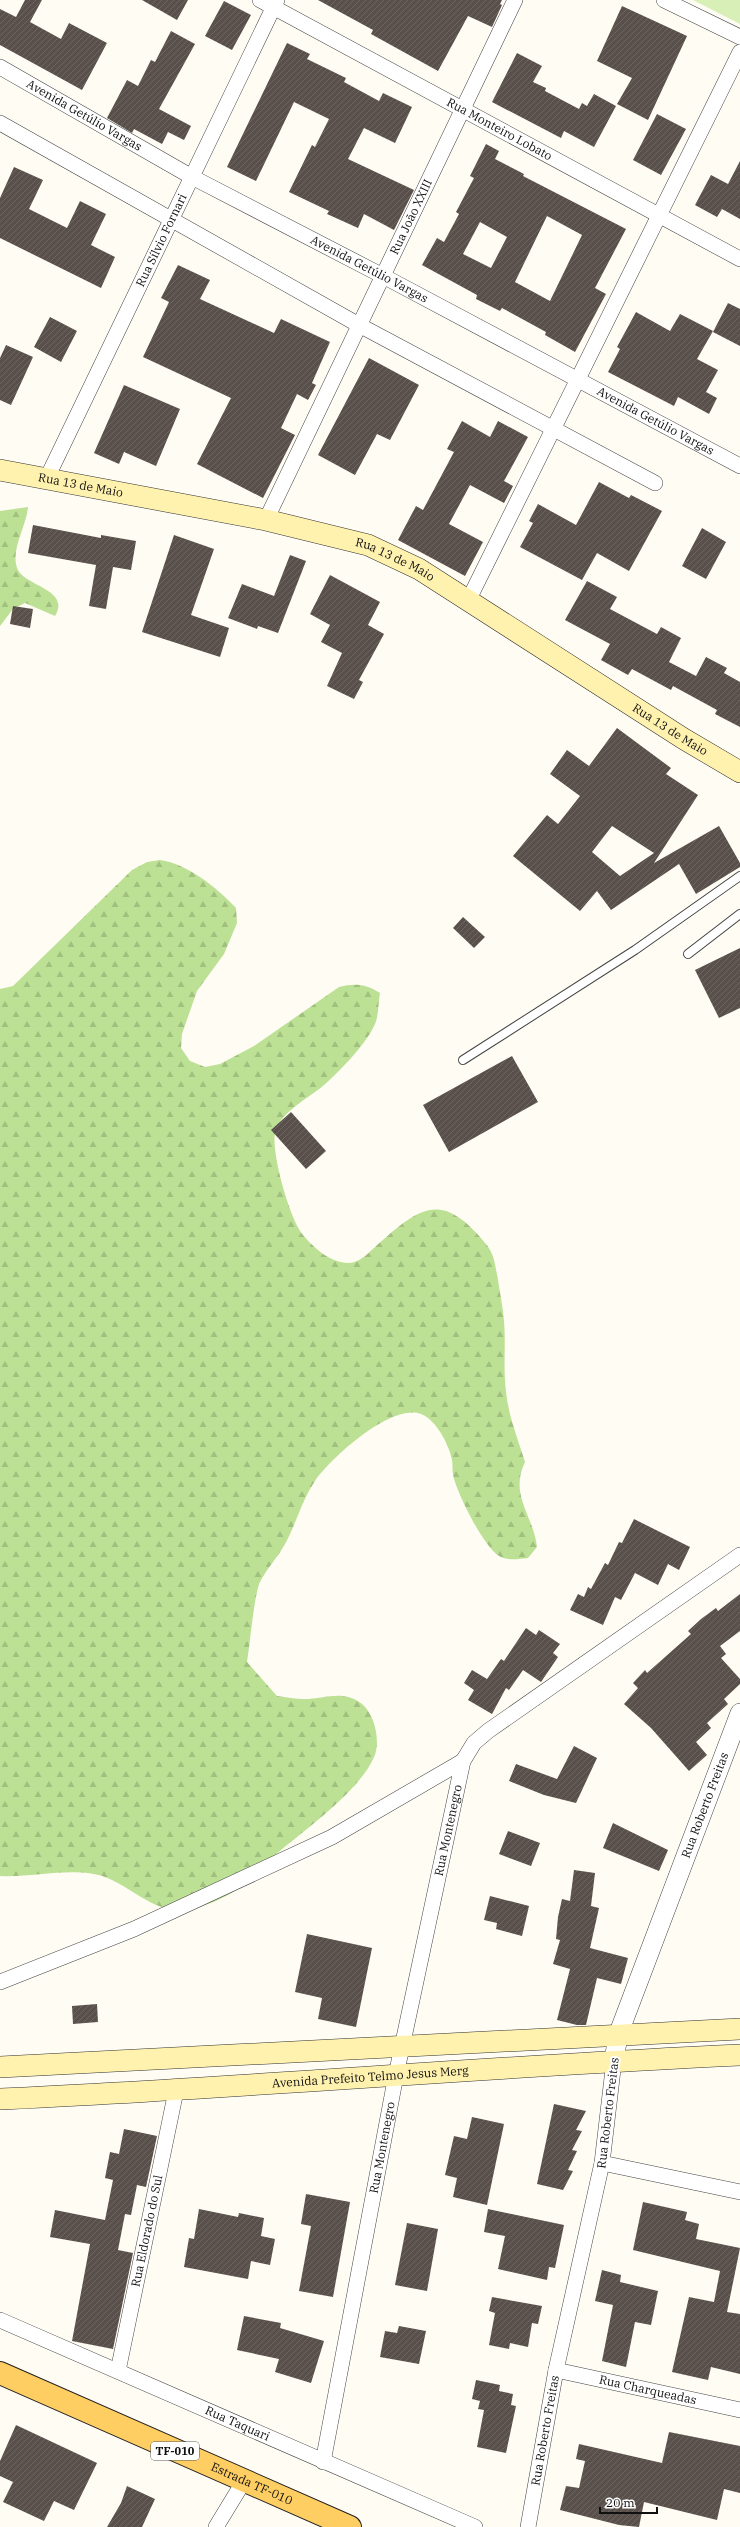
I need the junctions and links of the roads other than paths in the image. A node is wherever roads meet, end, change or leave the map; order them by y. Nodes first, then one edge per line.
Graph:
1 (260, 0) edge
2 (515, 0) edge
3 (664, 0) edge
4 (275, 4) edge
5 (740, 37) edge
6 (740, 52) edge
7 (0, 68) edge
8 (463, 109) junction
9 (0, 124) edge
10 (192, 177) junction
11 (659, 215) junction
12 (171, 220) junction
13 (740, 259) edge
14 (383, 276) junction
15 (360, 325) junction
16 (578, 379) junction
17 (554, 428) junction
18 (740, 466) edge
19 (0, 470) edge
20 (46, 480) junction
21 (655, 483) dead end
22 (266, 520) junction
23 (468, 601) junction
24 (740, 772) edge
25 (740, 876) edge
26 (740, 914) edge
27 (688, 954) dead end
28 (463, 1060) dead end
29 (740, 1555) edge
30 (740, 1713) edge
31 (463, 1761) junction
32 (0, 1982) edge
33 (740, 2029) edge
34 (618, 2035) junction
35 (404, 2046) junction
36 (740, 2055) edge
37 (614, 2061) junction
38 (0, 2067) edge
39 (396, 2075) junction
40 (176, 2091) junction
41 (0, 2099) edge
42 (602, 2163) junction
43 (740, 2192) edge
44 (0, 2320) edge
45 (556, 2370) junction
46 (118, 2371) junction
47 (0, 2375) edge
48 (740, 2410) edge
49 (323, 2462) junction
50 (244, 2481) junction
51 (216, 2527) edge
52 (350, 2527) edge
53 (475, 2527) edge
54 (528, 2527) edge

1 - 4 street, Rua Monteiro Lobato
2 - 8 street, Rua João XXIII
3 - 5 street
4 - 8 street, Rua Monteiro Lobato
4 - 10 street, Rua Sílvio Fornari
6 - 11 street
7 - 10 street, Avenida Getúlio Vargas
8 - 11 street, Rua Monteiro Lobato
8 - 14 street, Rua João XXIII
9 - 12 street
10 - 12 street, Rua Sílvio Fornari
10 - 14 street, Avenida Getúlio Vargas
11 - 13 street, Rua Monteiro Lobato
11 - 16 street
12 - 15 street
12 - 20 street, Rua Sílvio Fornari
14 - 15 street, Rua João XXIII
14 - 16 street, Avenida Getúlio Vargas
15 - 17 street
15 - 22 street, Rua João XXIII
16 - 17 street
16 - 18 street, Avenida Getúlio Vargas
17 - 21 street
17 - 23 street
19 - 20 main road, Rua 13 de Maio
20 - 22 main road, Rua 13 de Maio
22 - 23 main road, Rua 13 de Maio
23 - 24 main road, Rua 13 de Maio
25 - 28 lane
26 - 27 lane
29 - 31 street, Rua Montenegro
30 - 34 street, Rua Roberto Freitas
31 - 32 street
31 - 35 street, Rua Montenegro
33 - 34 main road
34 - 35 main road
34 - 37 street, Rua Roberto Freitas
35 - 38 main road
35 - 39 street, Rua Montenegro
36 - 37 main road, Avenida Prefeito Telmo Jesus Merg
37 - 39 main road, Avenida Prefeito Telmo Jesus Merg
37 - 42 street, Rua Roberto Freitas
39 - 40 main road, Avenida Prefeito Telmo Jesus Merg
39 - 49 street, Rua Montenegro
40 - 41 main road, Avenida Prefeito Telmo Jesus Merg
40 - 46 street, Rua Eldorado do Sul
42 - 43 street
42 - 45 street, Rua Roberto Freitas
44 - 46 street, Rua Taquari
45 - 48 street, Rua Charqueadas
45 - 54 street, Rua Roberto Freitas
46 - 49 street, Rua Taquari
47 - 50 main road, Estrada TF-010 / TF-010
49 - 53 street, Rua Taquari
50 - 51 street
50 - 52 main road, Estrada TF-010 / TF-010

